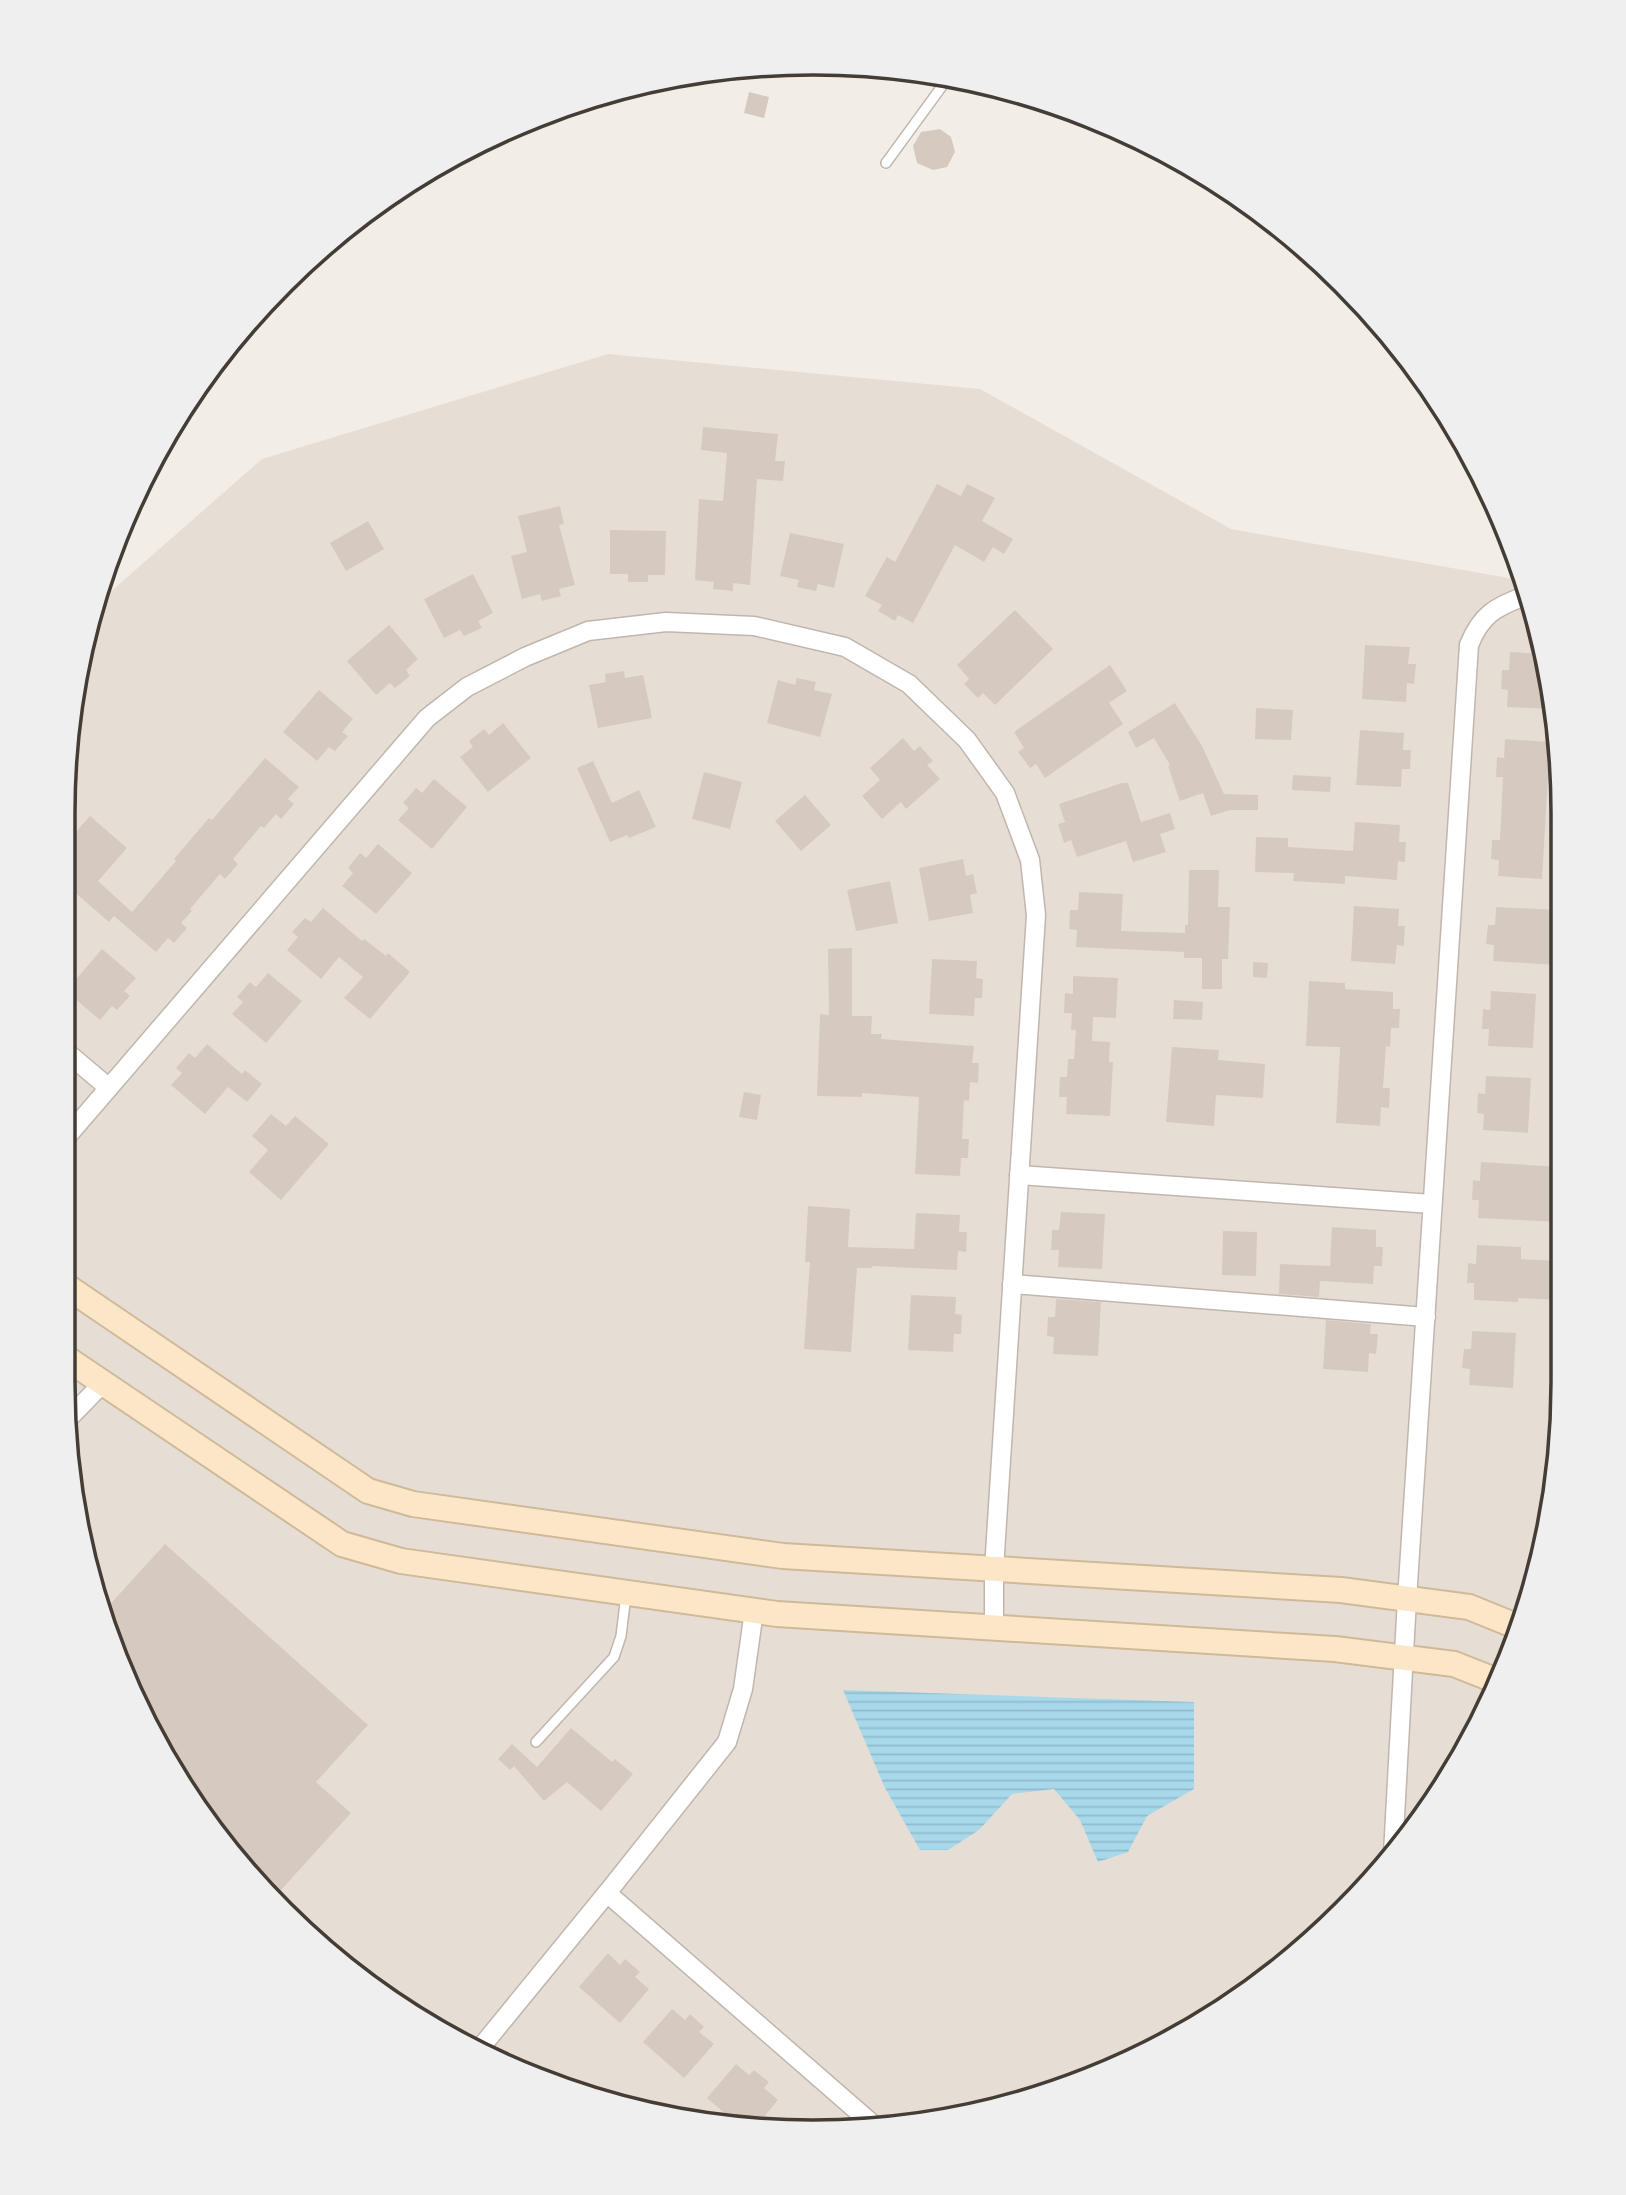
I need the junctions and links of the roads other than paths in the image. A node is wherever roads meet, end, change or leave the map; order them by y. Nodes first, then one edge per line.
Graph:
1 (942, 87) edge
2 (887, 163) dead end
3 (1519, 598) edge
4 (75, 1059) edge
5 (109, 1088) junction
6 (75, 1127) edge
7 (1019, 1175) junction
8 (1432, 1204) junction
9 (1012, 1284) junction
10 (75, 1292) edge
11 (1426, 1317) junction
12 (75, 1364) edge
13 (103, 1383) junction
14 (76, 1411) edge
15 (994, 1569) junction
16 (626, 1593) junction
17 (1407, 1599) junction
18 (754, 1611) junction
19 (1510, 1624) edge
20 (994, 1628) junction
21 (1404, 1658) junction
22 (1489, 1678) edge
23 (536, 1742) dead end
24 (1394, 1836) edge
25 (607, 1893) junction
26 (485, 2043) edge
27 (866, 2117) edge

1 - 2 lane
3 - 8 street
4 - 5 street
5 - 6 street
5 - 7 street
7 - 8 street
7 - 9 street
8 - 11 street
9 - 11 street
9 - 15 street
10 - 15 street
11 - 17 street
12 - 13 street
13 - 14 street
13 - 16 street
15 - 17 street
15 - 20 street
16 - 18 street
16 - 23 lane
17 - 19 street
17 - 21 street
18 - 20 street
18 - 25 street
20 - 21 street
21 - 22 street
21 - 24 street
25 - 26 street
25 - 27 street

